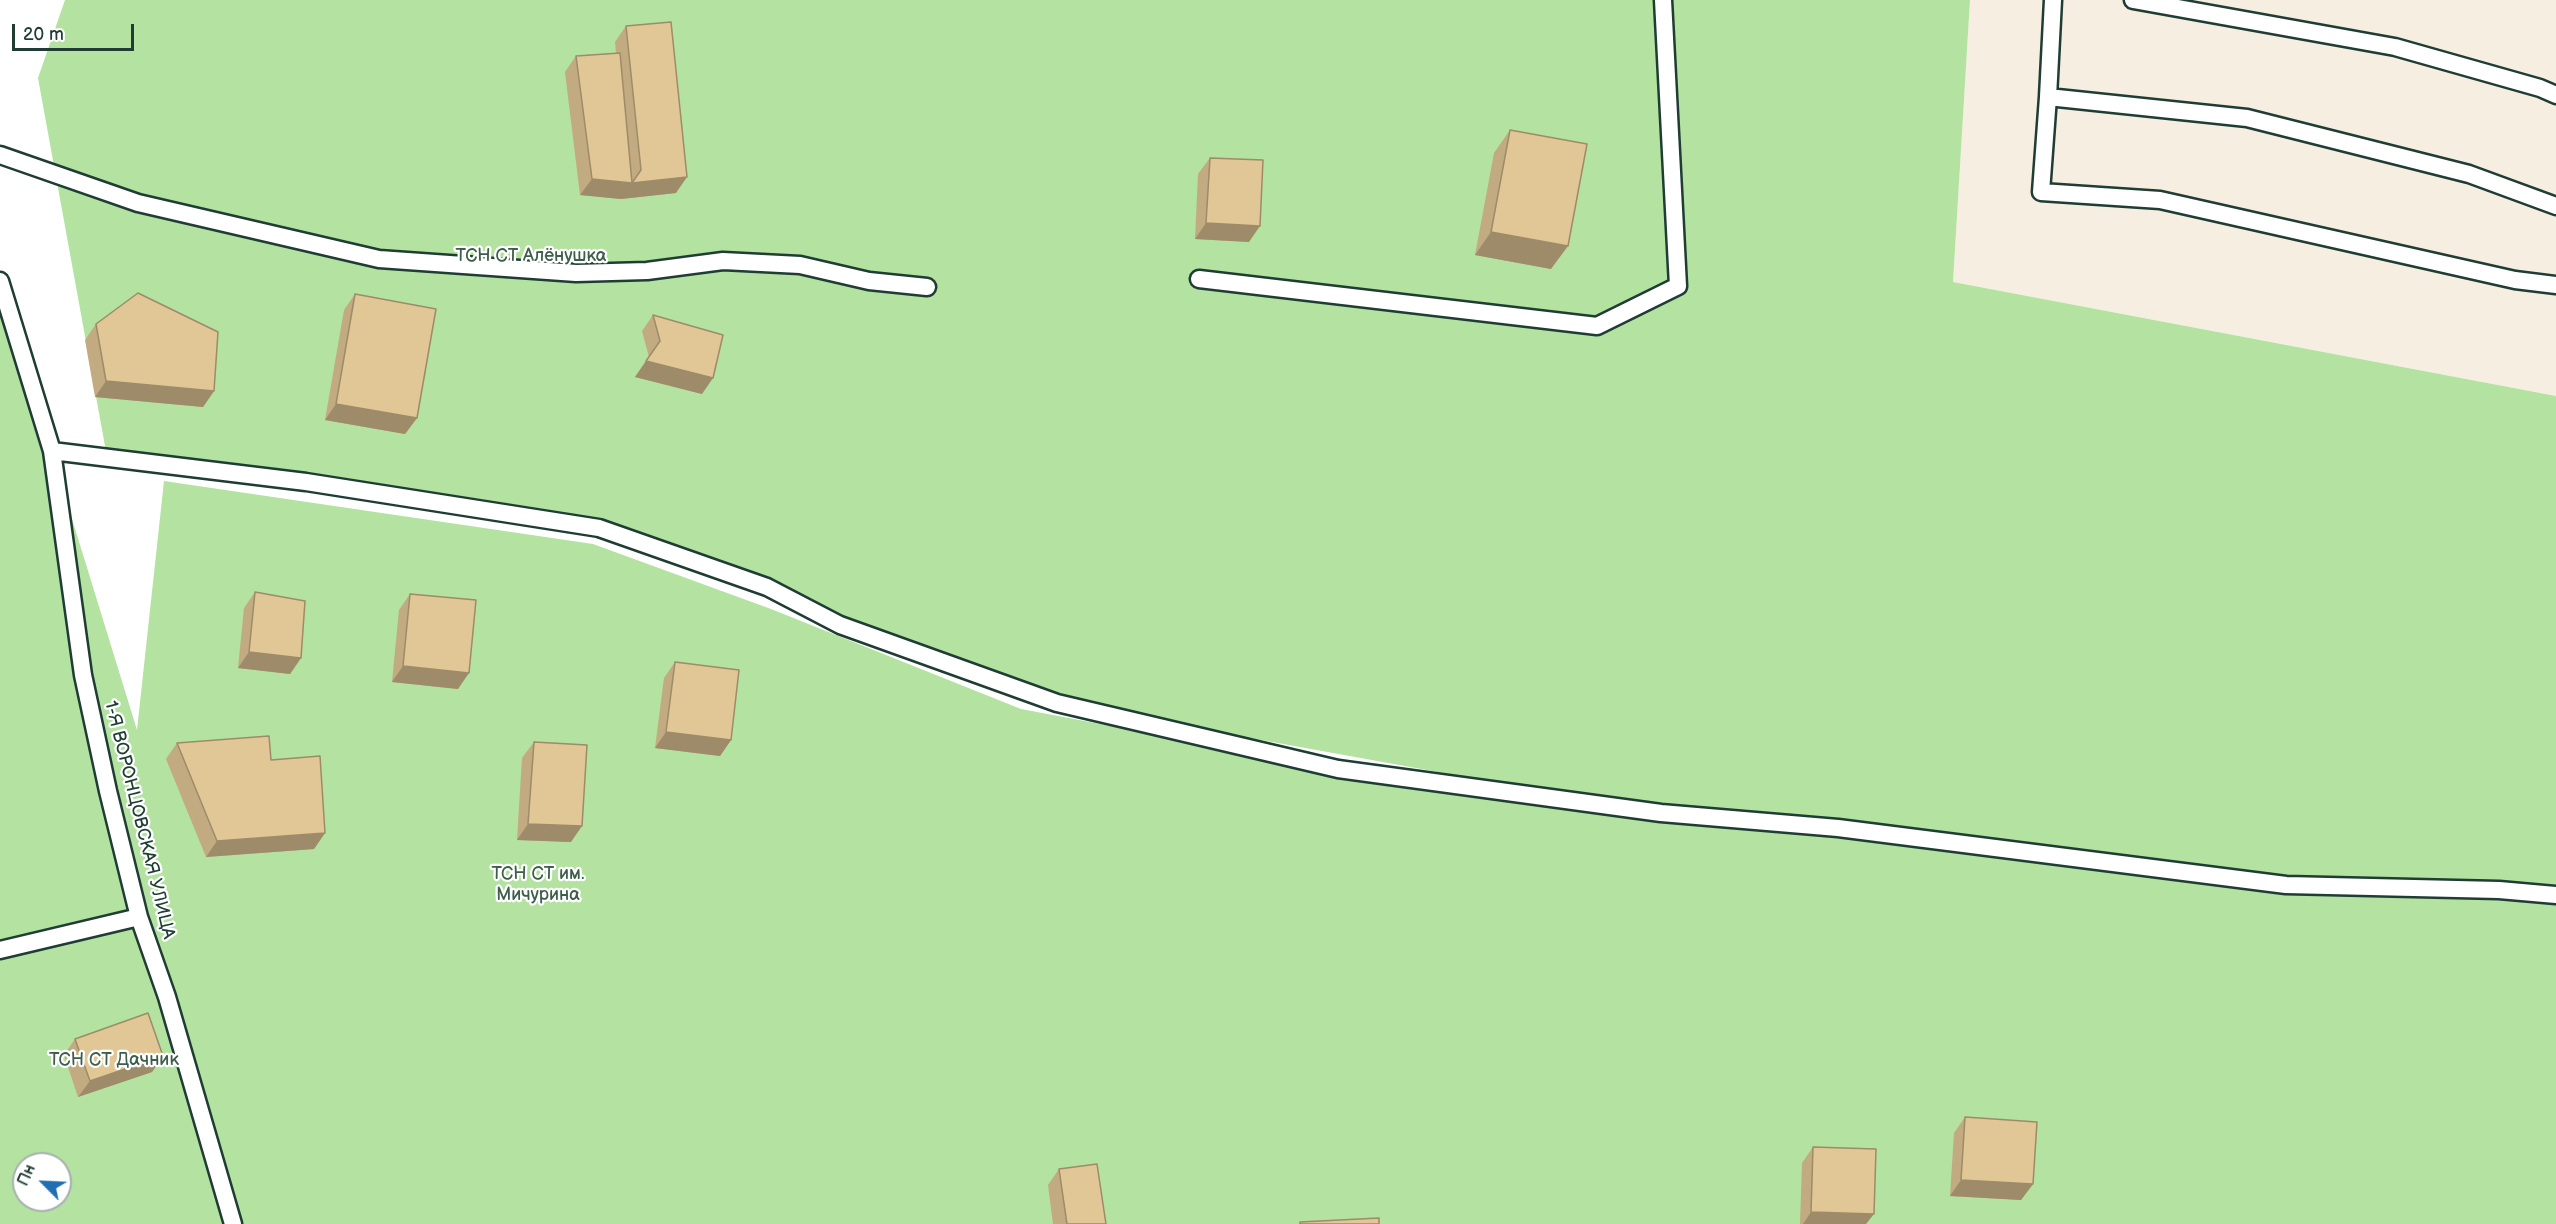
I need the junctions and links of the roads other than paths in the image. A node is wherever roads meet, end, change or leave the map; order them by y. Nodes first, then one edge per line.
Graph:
1 (1663, 0) edge
2 (2054, 0) edge
3 (2133, 0) edge
4 (2556, 95) edge
5 (2048, 96) junction
6 (0, 154) edge
7 (2556, 206) edge
8 (1199, 279) dead end
9 (0, 281) edge
10 (2556, 285) edge
11 (927, 287) dead end
12 (52, 451) junction
13 (2556, 895) edge
14 (140, 917) junction
15 (0, 950) edge
16 (233, 1224) edge

1 - 8 lane
2 - 5 lane
3 - 4 lane
5 - 7 lane
5 - 10 lane
6 - 11 lane
9 - 12 lane, 1-Я ВОРОНЦОВСКАЯ УЛИЦА
12 - 13 lane
12 - 14 lane, 1-Я ВОРОНЦОВСКАЯ УЛИЦА
14 - 15 lane
14 - 16 lane, 1-Я ВОРОНЦОВСКАЯ УЛИЦА

